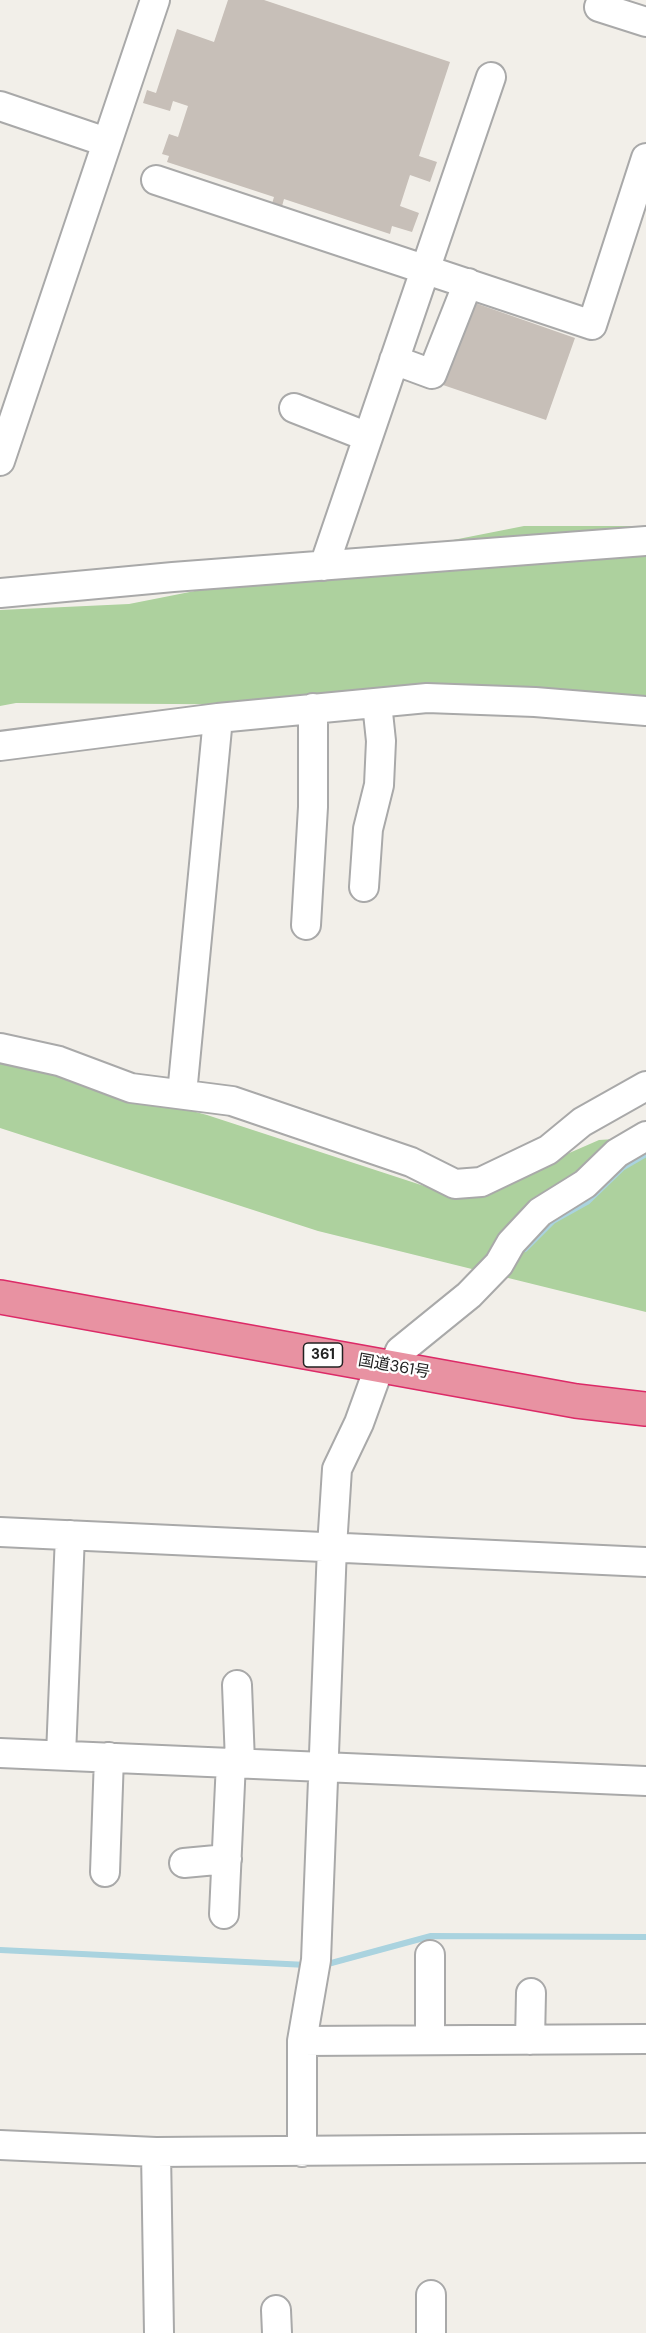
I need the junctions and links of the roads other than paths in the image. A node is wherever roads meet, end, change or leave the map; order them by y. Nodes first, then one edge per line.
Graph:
1 (155, 0) edge
2 (602, 0) edge
3 (646, 22) edge
4 (491, 77) dead end
5 (0, 106) edge
6 (106, 142) junction
7 (646, 158) edge
8 (156, 180) dead end
9 (425, 270) junction
10 (468, 284) junction
11 (394, 360) junction
12 (294, 408) dead end
13 (7, 413) edge
14 (368, 437) junction
15 (0, 461) edge
16 (646, 541) edge
17 (324, 566) junction
18 (0, 593) edge
19 (377, 704) junction
20 (313, 708) junction
21 (646, 711) edge
22 (218, 718) junction
23 (0, 746) edge
24 (364, 887) dead end
25 (306, 925) dead end
26 (0, 1048) edge
27 (646, 1086) edge
28 (182, 1094) junction
29 (646, 1136) edge
30 (0, 1297) edge
31 (387, 1366) junction
32 (646, 1409) edge
33 (0, 1532) edge
34 (70, 1535) junction
35 (338, 1547) junction
36 (646, 1562) edge
37 (237, 1685) dead end
38 (0, 1753) edge
39 (61, 1755) junction
40 (109, 1757) junction
41 (236, 1762) junction
42 (329, 1767) junction
43 (646, 1781) edge
44 (227, 1859) junction
45 (184, 1863) dead end
46 (105, 1872) dead end
47 (224, 1914) dead end
48 (430, 1955) dead end
49 (531, 1993) dead end
50 (646, 2039) edge
51 (430, 2040) junction
52 (530, 2040) junction
53 (302, 2041) junction
54 (0, 2145) edge
55 (646, 2148) edge
56 (156, 2152) junction
57 (302, 2152) junction
58 (431, 2295) dead end
59 (159, 2333) edge
60 (432, 2333) edge

1 - 6 street
2 - 3 street
4 - 9 street
5 - 6 street
6 - 13 street
7 - 10 street
8 - 9 street
9 - 10 street
9 - 11 street
10 - 11 street
11 - 14 street
12 - 14 street
13 - 15 street
14 - 17 street
16 - 17 street
17 - 18 street
19 - 20 street
19 - 21 street
19 - 24 street
20 - 22 street
20 - 25 street
22 - 23 street
22 - 28 street
26 - 28 street
27 - 28 street
29 - 31 street
30 - 31 highway, 国道361号 / 361
31 - 32 highway, 国道361号 / 361
31 - 35 street
33 - 34 street
34 - 35 street
34 - 39 street
35 - 36 street
35 - 42 street
37 - 41 street
38 - 39 street
39 - 40 street
40 - 41 street
40 - 46 street
41 - 42 street
41 - 44 street
42 - 43 street
42 - 53 street
44 - 45 street
44 - 47 street
48 - 51 street
49 - 52 street
50 - 52 street
51 - 52 street
51 - 53 street
53 - 57 street
54 - 56 street
55 - 57 street
56 - 57 street
56 - 59 street
58 - 60 street

